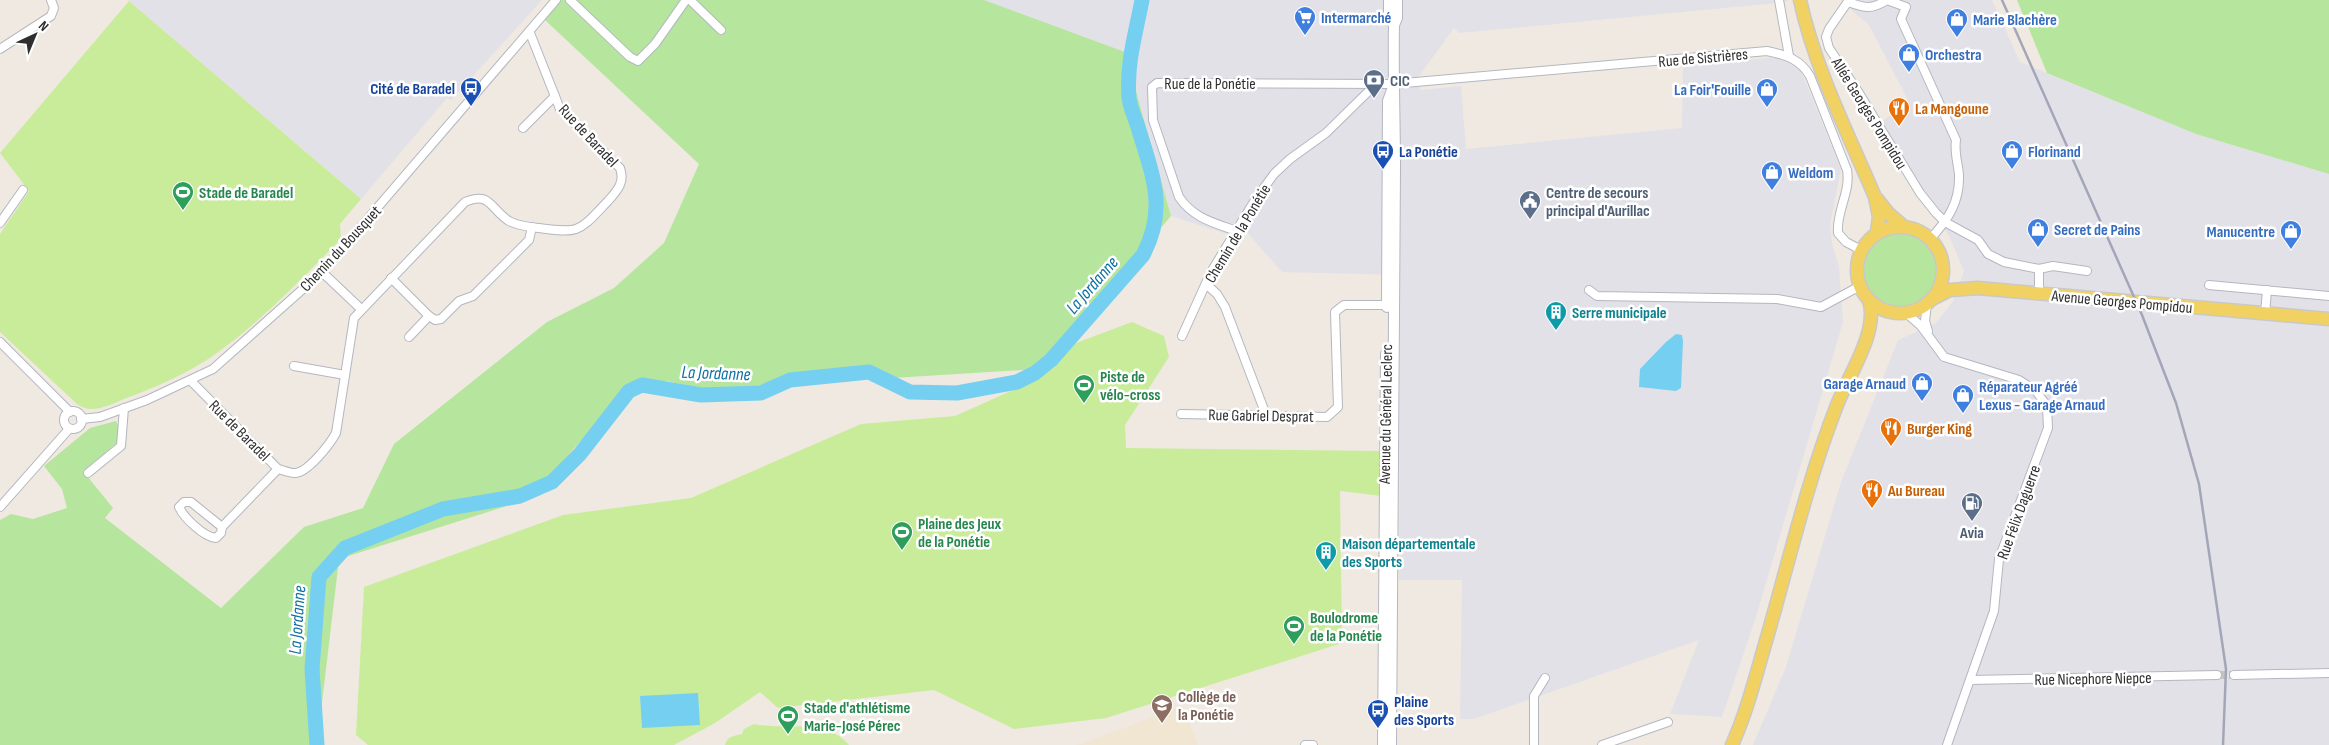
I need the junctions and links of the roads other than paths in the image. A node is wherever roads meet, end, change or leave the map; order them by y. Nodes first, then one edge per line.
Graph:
1 (51, 0) edge
2 (556, 0) edge
3 (570, 0) edge
4 (686, 0) edge
5 (690, 0) edge
6 (1389, 0) edge
7 (1397, 0) edge
8 (1779, 0) edge
9 (1800, 0) edge
10 (1887, 0) edge
11 (1849, 1) edge
12 (1394, 25) junction
13 (721, 30) dead end
14 (530, 33) junction
15 (0, 49) edge
16 (1789, 56) junction
17 (1376, 84) junction
18 (1393, 84) junction
19 (555, 96) junction
20 (524, 128) dead end
21 (23, 190) dead end
22 (1875, 197) junction
23 (1945, 222) junction
24 (0, 223) edge
25 (1903, 226) junction
26 (532, 227) junction
27 (1237, 231) junction
28 (1877, 232) junction
29 (1930, 239) junction
30 (1861, 250) junction
31 (1943, 269) junction
32 (2039, 269) junction
33 (2087, 271) dead end
34 (322, 272) junction
35 (391, 278) junction
36 (1206, 284) junction
37 (2209, 285) dead end
38 (1860, 286) junction
39 (1978, 288) junction
40 (1589, 290) dead end
41 (2266, 290) junction
42 (2039, 294) junction
43 (2329, 296) edge
44 (1869, 300) junction
45 (1929, 301) junction
46 (1387, 305) junction
47 (361, 308) junction
48 (1900, 313) junction
49 (2265, 314) junction
50 (429, 316) junction
51 (2329, 319) edge
52 (1870, 333) junction
53 (1182, 336) dead end
54 (409, 337) dead end
55 (0, 342) edge
56 (1934, 344) junction
57 (294, 366) dead end
58 (345, 375) junction
59 (191, 381) junction
60 (124, 408) junction
61 (70, 412) junction
62 (1181, 414) dead end
63 (1266, 416) junction
64 (81, 419) junction
65 (69, 429) junction
66 (278, 468) junction
67 (88, 473) dead end
68 (0, 507) edge
69 (222, 527) junction
70 (2329, 673) edge
71 (2217, 675) tunnel mouth
72 (2234, 675) tunnel mouth
73 (1545, 678) dead end
74 (1970, 680) junction
75 (1668, 722) dead end
76 (1304, 745) edge
77 (1313, 745) edge
78 (1383, 745) edge
79 (1391, 745) edge
80 (1534, 745) edge
81 (1602, 745) edge
82 (1732, 745) edge
83 (1947, 745) edge

1 - 15 street
2 - 14 street, Chemin du Bousquet
3 - 4 street
5 - 13 street
6 - 12 street, Avenue du Général Leclerc
7 - 12 street, Avenue du Général Leclerc
8 - 16 street
9 - 22 main road
10 - 11 street
10 - 23 street
11 - 23 street, Allée Georges Pompidou
12 - 18 street, Avenue du Général Leclerc
14 - 19 street, Rue de Baradel
14 - 34 street, Chemin du Bousquet
16 - 18 street, Rue de Sistrières
16 - 30 street
17 - 18 street, Rue de la Ponétie
17 - 27 street, Chemin de la Ponétie
17 - 27 street, Rue de la Ponétie
18 - 46 street, Avenue du Général Leclerc
18 - 79 street, Avenue du Général Leclerc
19 - 20 street, Rue de Baradel
19 - 26 street, Rue de Baradel
21 - 24 street
22 - 25 main road
22 - 28 main road
23 - 29 street
23 - 32 street
25 - 28 main road
25 - 29 main road
26 - 35 street, Rue de Baradel
26 - 50 street
27 - 36 street, Chemin de la Ponétie
28 - 30 main road
29 - 31 main road
30 - 38 main road
31 - 39 main road, Avenue Georges Pompidou
31 - 45 main road
32 - 33 street
32 - 42 street
34 - 47 street
34 - 59 street, Chemin du Bousquet
35 - 47 street, Rue de Baradel
35 - 50 street
36 - 53 street, Chemin de la Ponétie
36 - 63 street
37 - 41 street, Avenue Georges Pompidou
38 - 40 street
38 - 44 main road
39 - 42 main road, Avenue Georges Pompidou
39 - 45 main road, Avenue Georges Pompidou
41 - 43 street, Avenue Georges Pompidou
41 - 49 street
42 - 49 main road, Avenue Georges Pompidou
44 - 48 main road
44 - 52 main road
45 - 48 main road
45 - 56 street, Rue Félix Daguerre
46 - 63 street, Rue Gabriel Desprat
46 - 78 street, Avenue du Général Leclerc
47 - 58 street, Rue de Baradel
48 - 52 main road
48 - 56 street, Rue Félix Daguerre
49 - 51 main road, Avenue Georges Pompidou
50 - 54 street
52 - 82 main road
55 - 61 street
56 - 74 street, Rue Félix Daguerre
57 - 58 street
58 - 66 street, Rue de Baradel
59 - 60 street, Chemin du Bousquet
59 - 66 street, Rue de Baradel
60 - 64 street, Chemin du Bousquet
60 - 67 street
61 - 64 street
61 - 65 street
62 - 63 street, Rue Gabriel Desprat
64 - 65 street
65 - 68 street
66 - 69 street
69 - 69 street
70 - 72 street
71 - 74 street, Rue Nicephore Niepce
73 - 80 street
74 - 83 street, Rue Félix Daguerre
75 - 81 street
76 - 77 street

